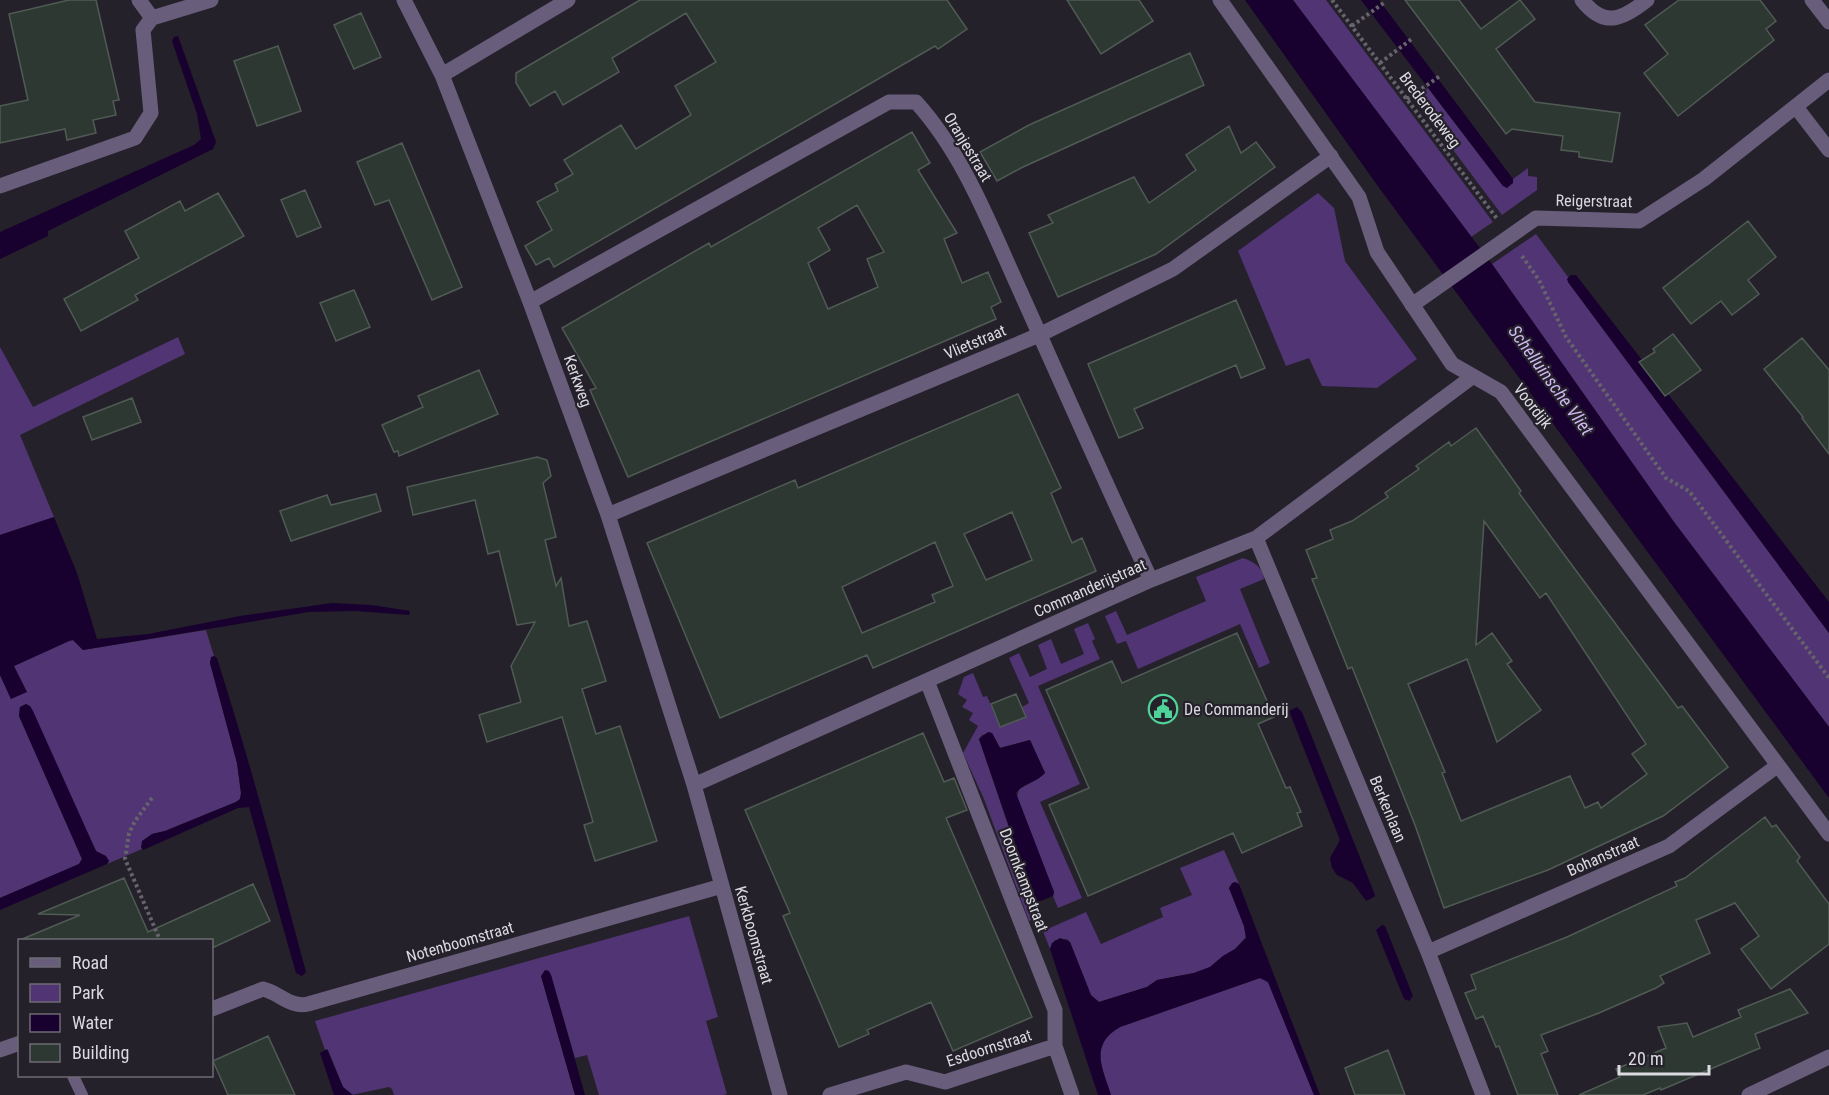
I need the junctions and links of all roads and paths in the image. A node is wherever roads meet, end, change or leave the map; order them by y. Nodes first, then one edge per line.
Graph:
1 (139, 0) edge
2 (211, 0) edge
3 (404, 0) edge
4 (568, 0) edge
5 (1220, 0) edge
6 (1332, 0) edge
7 (1581, 0) edge
8 (1647, 0) edge
9 (1812, 0) edge
10 (1385, 2) dead end
11 (152, 18) junction
12 (1829, 22) edge
13 (1352, 26) junction
14 (1413, 38) dead end
15 (1380, 63) junction
16 (442, 75) junction
17 (1440, 76) dead end
18 (1829, 80) edge
19 (1407, 99) junction
20 (1796, 107) junction
21 (1829, 150) edge
22 (1331, 156) junction
23 (0, 186) edge
24 (1509, 235) junction
25 (530, 302) junction
26 (1412, 305) junction
27 (1040, 335) junction
28 (1473, 377) junction
29 (608, 515) junction
30 (1256, 538) junction
31 (1151, 580) junction
32 (1829, 678) edge
33 (927, 681) junction
34 (1777, 766) junction
35 (694, 784) junction
36 (152, 798) dead end
37 (1829, 834) edge
38 (722, 886) junction
39 (159, 939) edge
40 (1428, 952) junction
41 (213, 1009) edge
42 (18, 1044) edge
43 (1055, 1046) junction
44 (0, 1050) edge
45 (1829, 1057) edge
46 (73, 1077) edge
47 (81, 1095) edge
48 (780, 1095) edge
49 (830, 1095) edge
50 (1072, 1095) edge
51 (1483, 1095) edge
52 (1749, 1095) edge

1 - 11 street
2 - 11 street
3 - 16 street, Kerkweg
4 - 16 street
5 - 22 street, Voordijk
6 - 13 path, Brederodeweg
7 - 8 street
9 - 12 street
10 - 13 path
11 - 23 street
13 - 15 path, Brederodeweg
14 - 15 path
15 - 19 path, Brederodeweg
16 - 25 street, Kerkweg
17 - 19 path
18 - 20 street, Reigerstraat
19 - 24 path, Brederodeweg
20 - 21 street
20 - 24 street, Reigerstraat
22 - 26 street, Voordijk
22 - 27 street, Vlietstraat
24 - 26 street, Reigerstraat
24 - 32 path, Brederodeweg
25 - 27 street, Oranjestraat
25 - 29 street, Kerkweg
26 - 28 street, Voordijk
27 - 29 street, Vlietstraat
27 - 31 street, Oranjestraat
28 - 30 street, Commanderijstraat
28 - 34 street, Voordijk
29 - 35 street, Kerkweg
30 - 31 street, Commanderijstraat
30 - 40 street, Berkenlaan
31 - 33 street, Commanderijstraat
33 - 35 street, Commanderijstraat
33 - 43 street, Doornkampstraat
34 - 37 street, Voordijk
34 - 40 street, Bohanstraat
35 - 38 street, Kerkboomstraat
36 - 39 path
38 - 41 street, Notenboomstraat
38 - 48 street, Kerkboomstraat
40 - 51 street, Berkenlaan
42 - 44 street
43 - 49 street, Esdoornstraat
43 - 50 street, Doornkampstraat
45 - 52 street
46 - 47 lane

